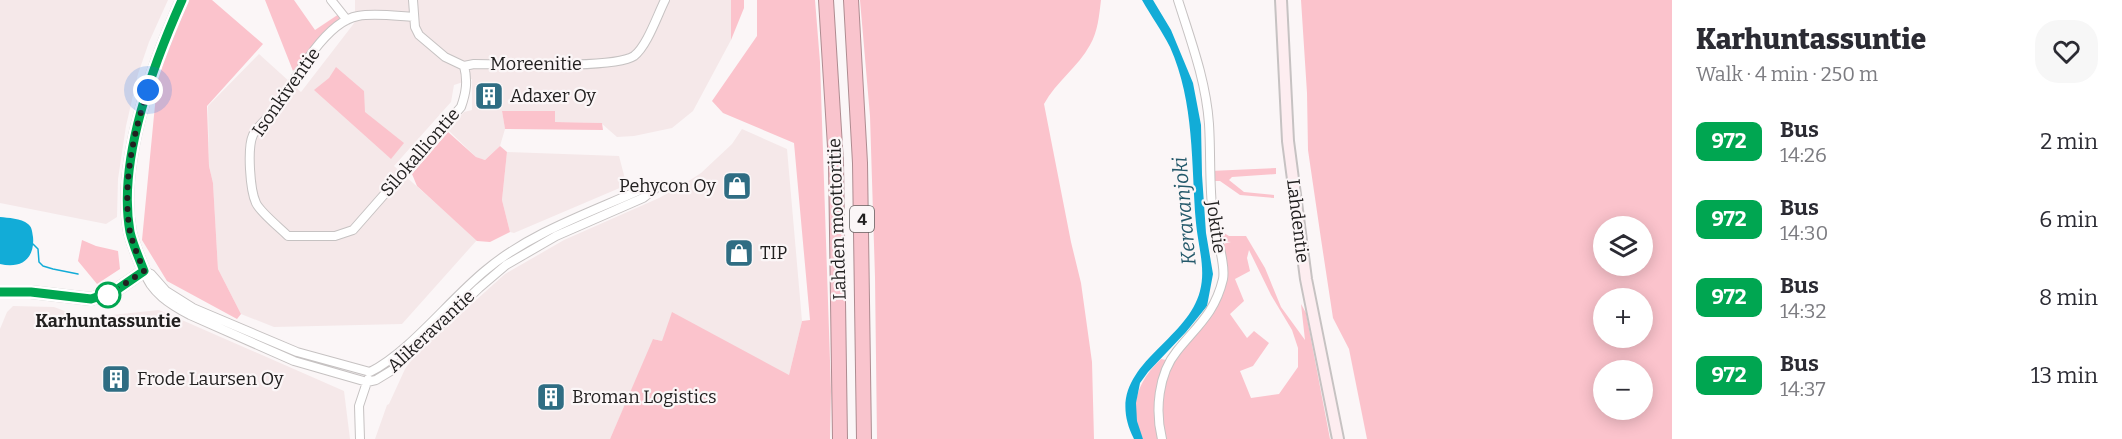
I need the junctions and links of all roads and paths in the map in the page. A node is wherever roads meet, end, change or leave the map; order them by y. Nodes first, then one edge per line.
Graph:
1 (182, 0) edge
2 (331, 0) edge
3 (413, 0) edge
4 (665, 0) edge
5 (826, 0) edge
6 (851, 0) edge
7 (1178, 0) edge
8 (1281, 0) edge
9 (413, 17) junction
10 (347, 20) junction
11 (464, 66) junction
12 (353, 230) joint
13 (144, 271) junction
14 (0, 292) edge
15 (370, 372) junction
16 (367, 382) junction
17 (360, 439) edge
18 (840, 439) edge
19 (864, 439) edge
20 (1162, 439) edge
21 (1338, 439) edge

1 - 13 main road, Alikeravantie
2 - 10 street
3 - 9 street, Moreenitie
4 - 11 street, Moreenitie
5 - 18 highway, Lahden moottoritie / 4
6 - 19 highway, Lahden moottoritie / 4
7 - 20 street, Jokitie
8 - 21 main road, Lahdentie
9 - 10 street
9 - 11 street, Moreenitie
10 - 12 street, Isonkiventie
11 - 12 street, Silokalliontie
13 - 14 main road
13 - 15 street, Alikeravantie
13 - 16 street, Alikeravantie
15 - 16 street
15 - 16 street, Alikeravantie
16 - 17 street

